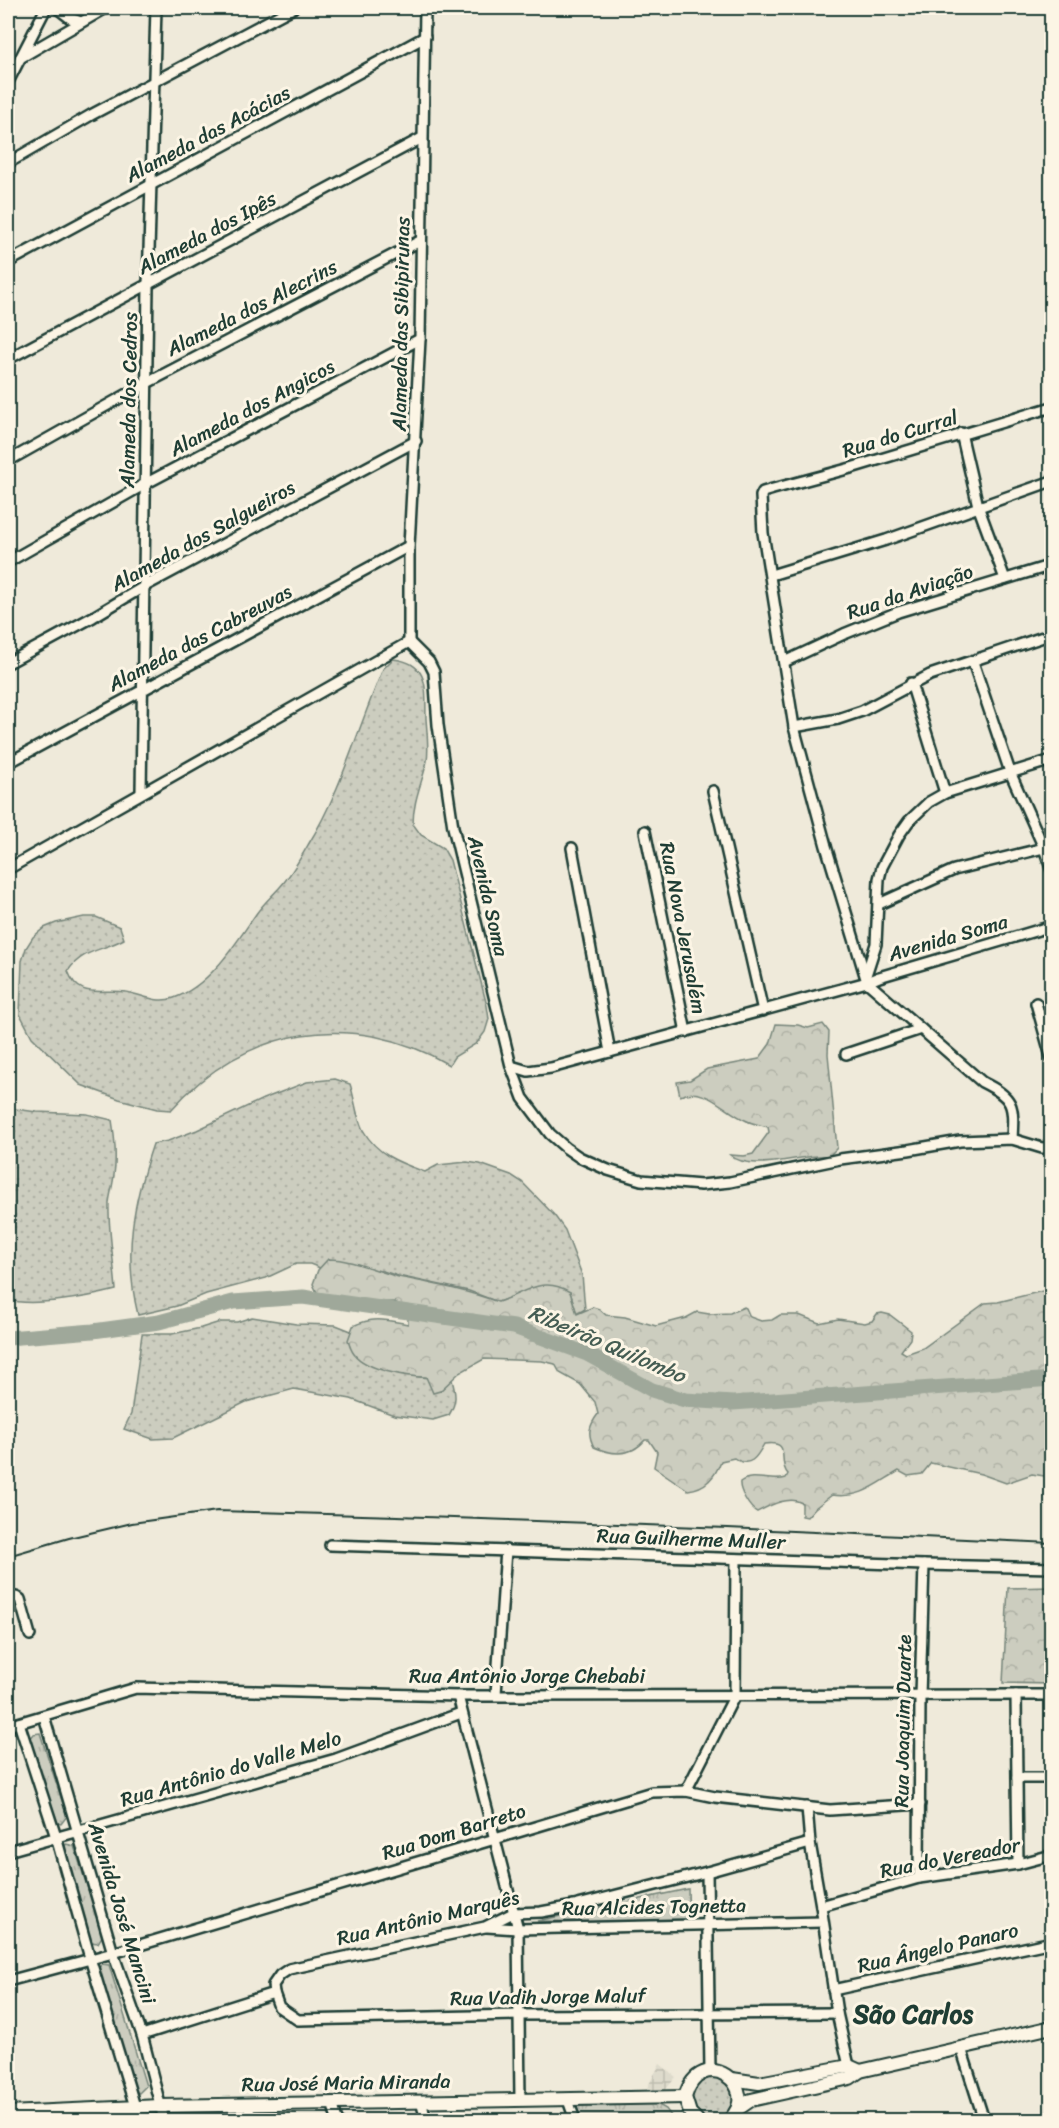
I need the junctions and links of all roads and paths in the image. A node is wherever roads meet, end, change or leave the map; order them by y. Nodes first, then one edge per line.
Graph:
1 (46, 8) edge
2 (57, 8) edge
3 (106, 8) edge
4 (156, 8) edge
5 (293, 8) edge
6 (425, 8) edge
7 (81, 22) junction
8 (425, 37) junction
9 (20, 58) junction
10 (8, 82) edge
11 (153, 82) junction
12 (422, 138) junction
13 (8, 163) edge
14 (150, 184) junction
15 (420, 240) junction
16 (8, 262) edge
17 (148, 285) junction
18 (420, 339) junction
19 (8, 359) edge
20 (147, 383) junction
21 (1052, 407) edge
22 (961, 434) junction
23 (416, 441) junction
24 (8, 460) edge
25 (1052, 481) edge
26 (145, 484) junction
27 (978, 506) junction
28 (409, 546) junction
29 (8, 562) edge
30 (1052, 566) edge
31 (771, 575) junction
32 (1005, 579) junction
33 (145, 586) junction
34 (1051, 637) edge
35 (409, 642) junction
36 (784, 662) junction
37 (973, 662) junction
38 (8, 663) edge
39 (911, 683) junction
40 (142, 690) junction
41 (794, 727) junction
42 (1052, 760) edge
43 (8, 763) edge
44 (1010, 772) junction
45 (713, 791) dead end
46 (141, 793) junction
47 (945, 794) junction
48 (645, 831) dead end
49 (1044, 848) junction
50 (572, 849) dead end
51 (8, 868) edge
52 (1052, 871) edge
53 (879, 904) junction
54 (1052, 926) edge
55 (867, 979) junction
56 (1036, 1003) dead end
57 (763, 1011) junction
58 (921, 1029) junction
59 (686, 1032) junction
60 (610, 1052) junction
61 (846, 1054) dead end
62 (1052, 1060) edge
63 (511, 1066) junction
64 (1011, 1139) junction
65 (1052, 1147) edge
66 (330, 1545) dead end
67 (506, 1550) junction
68 (736, 1559) junction
69 (924, 1565) junction
70 (1052, 1568) edge
71 (8, 1597) edge
72 (30, 1635) dead end
73 (496, 1694) junction
74 (735, 1695) junction
75 (1016, 1695) junction
76 (1052, 1695) edge
77 (458, 1696) junction
78 (920, 1696) junction
79 (461, 1713) junction
80 (44, 1716) junction
81 (19, 1723) junction
82 (8, 1726) edge
83 (1017, 1778) junction
84 (1052, 1778) edge
85 (686, 1791) junction
86 (920, 1804) junction
87 (807, 1807) junction
88 (78, 1831) junction
89 (56, 1838) junction
90 (494, 1840) junction
91 (810, 1843) junction
92 (8, 1851) edge
93 (1052, 1855) edge
94 (1018, 1864) junction
95 (707, 1872) junction
96 (919, 1878) junction
97 (821, 1906) junction
98 (513, 1913) junction
99 (823, 1922) junction
100 (709, 1924) junction
101 (485, 1927) junction
102 (518, 1929) junction
103 (1052, 1942) edge
104 (113, 1953) junction
105 (90, 1958) junction
106 (8, 1981) edge
107 (833, 1990) junction
108 (274, 1993) junction
109 (837, 2013) junction
110 (710, 2014) junction
111 (520, 2015) junction
112 (1052, 2027) edge
113 (142, 2035) junction
114 (960, 2048) junction
115 (855, 2069) junction
116 (710, 2071) junction
117 (732, 2079) junction
118 (685, 2097) junction
119 (519, 2100) junction
120 (568, 2100) junction
121 (421, 2101) junction
122 (332, 2102) junction
123 (247, 2104) junction
124 (136, 2106) junction
125 (160, 2106) junction
126 (738, 2109) junction
127 (8, 2113) edge
128 (1052, 2119) edge
129 (140, 2121) edge
130 (164, 2121) edge
131 (252, 2121) edge
132 (337, 2121) edge
133 (426, 2121) edge
134 (574, 2121) edge
135 (697, 2121) edge
136 (729, 2121) edge
137 (984, 2121) edge
138 (1046, 2121) edge

1 - 9 street
2 - 7 street
3 - 7 street
4 - 11 street, Alameda dos Cedros
5 - 11 street
6 - 8 street, Alameda das Sibipirunas
7 - 9 street
8 - 12 street, Alameda das Sibipirunas
8 - 14 street, Alameda das Acácias
9 - 10 street
11 - 13 street
11 - 14 street, Alameda dos Cedros
12 - 15 street, Alameda das Sibipirunas
12 - 17 street, Alameda dos Ipês
14 - 16 street, Alameda das Acácias
14 - 17 street, Alameda dos Cedros
15 - 18 street, Alameda das Sibipirunas
15 - 20 street, Alameda dos Alecrins
17 - 19 street, Alameda dos Ipês
17 - 20 street, Alameda dos Cedros
18 - 23 street, Alameda das Sibipirunas
18 - 26 street, Alameda dos Angicos
20 - 24 street, Alameda dos Alecrins
20 - 26 street, Alameda dos Cedros
21 - 22 street, Rua do Curral
22 - 27 street
22 - 31 street, Rua do Curral
23 - 28 street, Alameda das Sibipirunas
23 - 33 street, Alameda dos Salgueiros
25 - 27 street
26 - 29 street, Alameda dos Angicos
26 - 33 street, Alameda dos Cedros
27 - 31 street
27 - 32 street
28 - 35 street, Alameda das Sibipirunas
28 - 40 street, Alameda das Cabreuvas
30 - 32 street, Rua da Aviação
31 - 36 street
32 - 36 street, Rua da Aviação
33 - 38 street, Alameda dos Salgueiros
33 - 40 street, Alameda dos Cedros
34 - 37 street
35 - 46 street
35 - 63 street, Avenida Soma
36 - 41 street
37 - 39 street
37 - 44 street
39 - 41 street
39 - 47 street
40 - 43 street, Alameda das Cabreuvas
40 - 46 street, Alameda dos Cedros
41 - 55 street
42 - 44 street
44 - 47 street
44 - 49 street
45 - 57 street
46 - 51 street
47 - 53 street
48 - 59 street, Rua Nova Jerusalém
49 - 52 street
49 - 53 street
50 - 60 street
53 - 55 street
54 - 55 street, Avenida Soma
55 - 57 street, Avenida Soma
55 - 58 street
56 - 62 street
57 - 59 street, Avenida Soma
58 - 61 street
58 - 64 street
59 - 60 street, Avenida Soma
60 - 63 street, Avenida Soma
63 - 64 street
64 - 65 street
66 - 67 street, Rua Guilherme Muller
67 - 68 street, Rua Guilherme Muller
67 - 73 street
68 - 69 street, Rua Guilherme Muller
68 - 74 street
69 - 70 street, Rua Guilherme Muller
69 - 78 street, Rua Joaquim Duarte
71 - 72 street
73 - 74 street, Rua Antônio Jorge Chebabi
73 - 77 street, Rua Antônio Jorge Chebabi
74 - 78 street, Rua Antônio Jorge Chebabi
74 - 85 street
75 - 76 street, Rua Antônio Jorge Chebabi
75 - 78 street, Rua Antônio Jorge Chebabi
75 - 83 street
77 - 79 street
77 - 80 street, Rua Antônio Jorge Chebabi
78 - 86 street, Rua Joaquim Duarte
79 - 88 street, Rua Antônio do Valle Melo
79 - 90 street
80 - 81 street, Rua Antônio Jorge Chebabi
80 - 88 street, Avenida José Mancini
81 - 82 street, Rua Antônio Jorge Chebabi
81 - 89 street
83 - 84 street
83 - 94 street
85 - 87 street, Rua Dom Barreto
85 - 90 street, Rua Dom Barreto
86 - 87 street, Rua Dom Barreto
86 - 96 street, Rua Joaquim Duarte
87 - 91 street
88 - 89 street, Rua Antônio do Valle Melo
88 - 104 street, Avenida José Mancini
89 - 92 street, Rua Antônio do Valle Melo
89 - 105 street
90 - 98 street
90 - 104 street, Rua Dom Barreto
91 - 95 street, Rua Antônio Marquês
91 - 97 street
93 - 94 street, Rua do Vereador
94 - 96 street, Rua do Vereador
95 - 98 street, Rua Antônio Marquês
95 - 100 street
96 - 97 street, Rua do Vereador
97 - 99 street
98 - 101 street, Rua Antônio Marquês
98 - 102 street
99 - 100 street, Rua Alcides Tognetta
99 - 107 street
100 - 102 street, Rua Alcides Tognetta
100 - 110 street
101 - 102 street, Rua Alcides Tognetta
101 - 108 street, Rua Antônio Marquês
102 - 111 street
103 - 107 street, Rua Ângelo Panaro
104 - 105 street, Rua Dom Barreto
104 - 113 street, Avenida José Mancini
105 - 106 street, Rua Dom Barreto
105 - 124 street
107 - 109 street
108 - 111 street, Rua Vadih Jorge Maluf
108 - 113 street
109 - 110 street, Rua Vadih Jorge Maluf
109 - 115 street
110 - 111 street, Rua Vadih Jorge Maluf
110 - 116 street
111 - 119 street
112 - 114 main road
113 - 125 street, Avenida José Mancini
114 - 115 main road
114 - 137 street
115 - 117 main road
115 - 126 main road
116 - 117 main road
116 - 118 main road
117 - 126 main road
118 - 120 main road, Rua José Maria Miranda
118 - 135 main road
119 - 120 main road, Rua José Maria Miranda
119 - 121 main road, Rua José Maria Miranda
120 - 134 street
121 - 122 main road, Rua José Maria Miranda
121 - 133 street
122 - 123 main road, Rua José Maria Miranda
122 - 132 street
123 - 125 main road, Rua José Maria Miranda
123 - 131 street
124 - 125 main road, Rua José Maria Miranda
124 - 127 main road, Rua José Maria Miranda
124 - 129 street
125 - 130 street, Avenida José Mancini
126 - 136 main road
128 - 138 street

